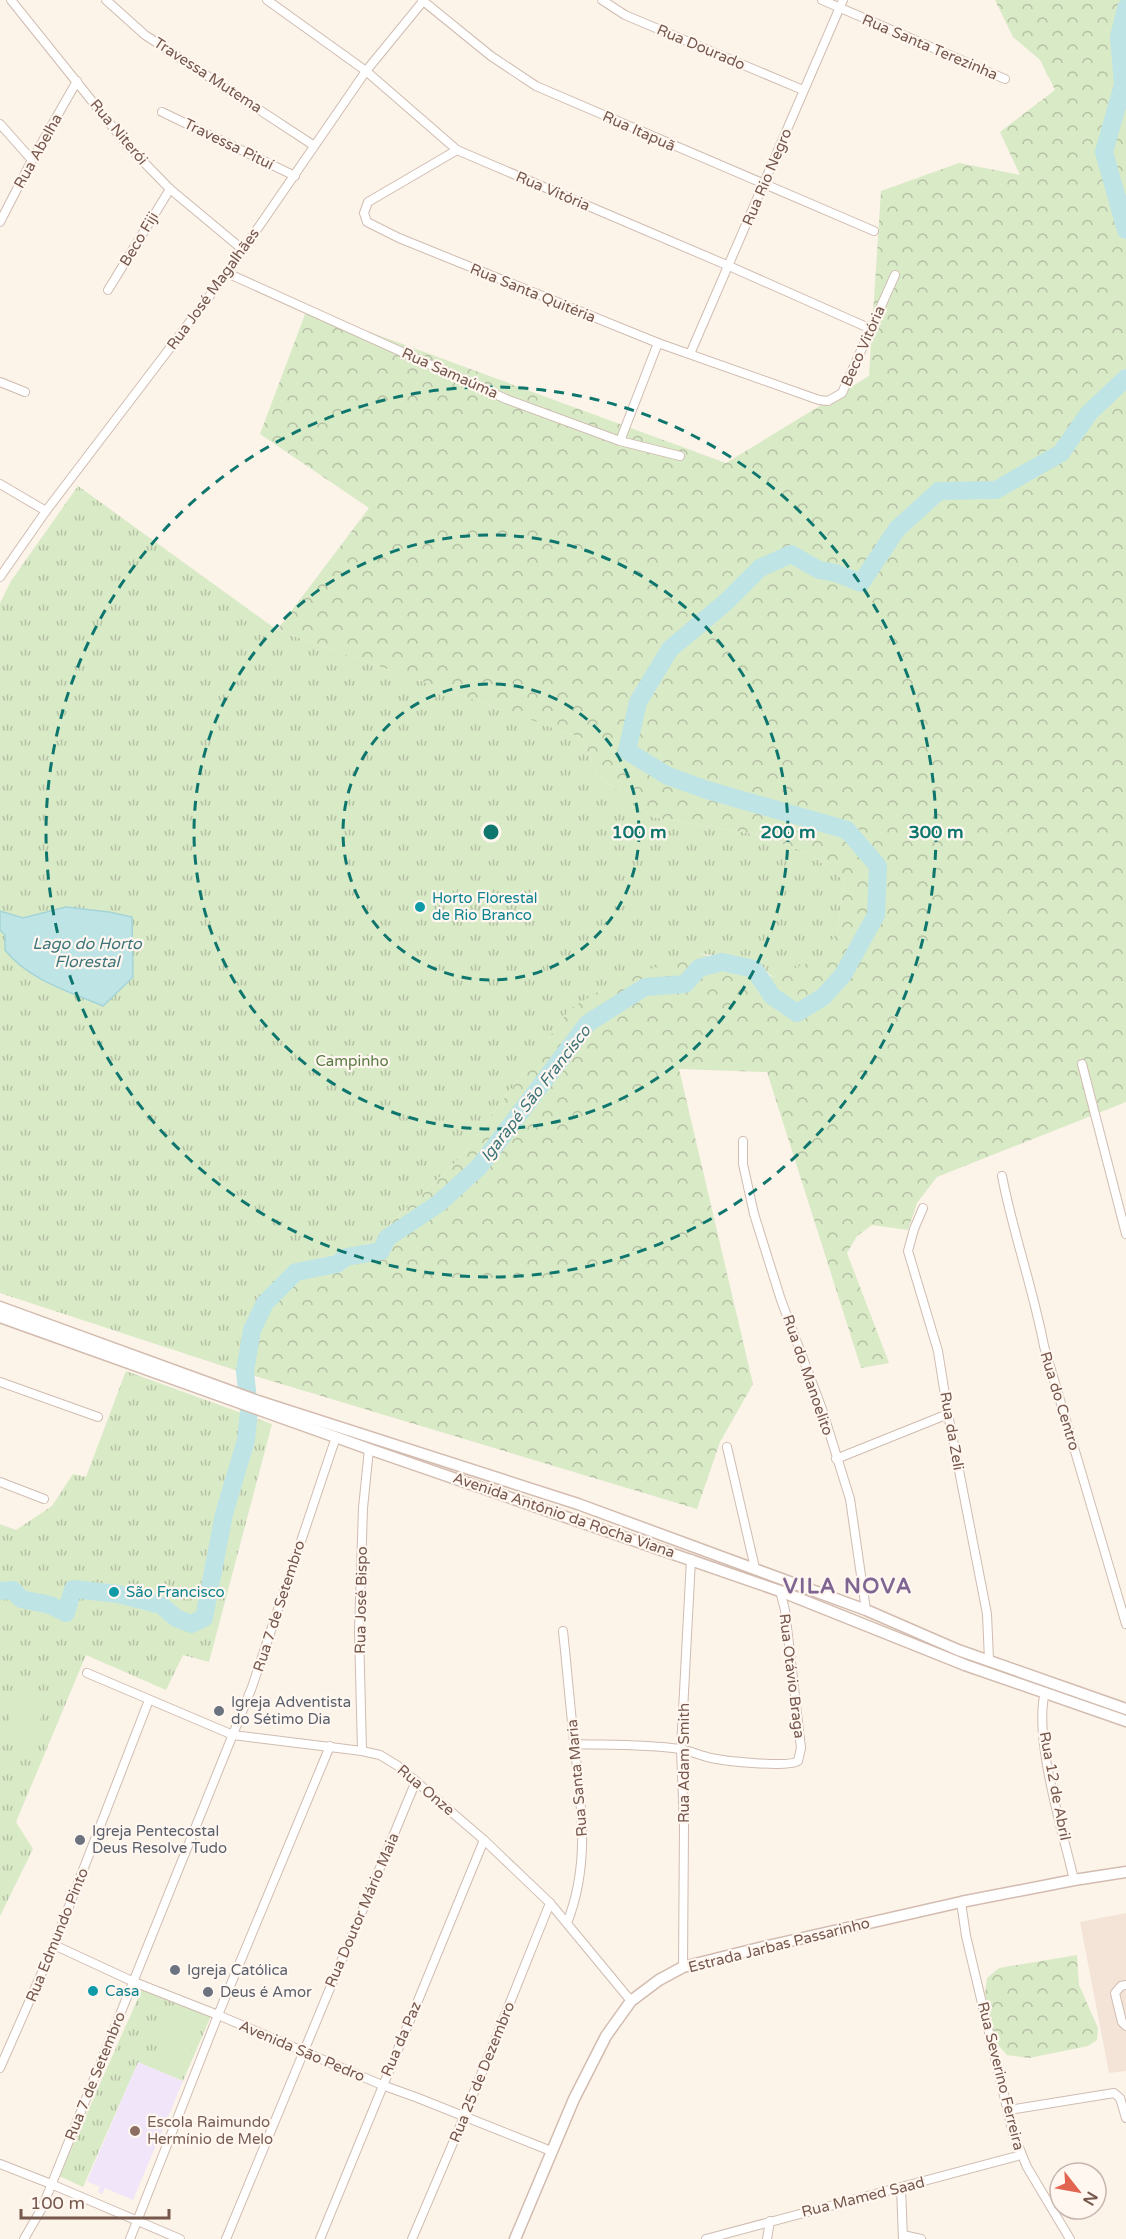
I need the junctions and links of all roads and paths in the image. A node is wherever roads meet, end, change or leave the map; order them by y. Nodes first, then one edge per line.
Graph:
1 (11, 0) edge
2 (106, 0) edge
3 (267, 0) edge
4 (423, 0) edge
5 (602, 0) edge
6 (822, 0) edge
7 (841, 4) edge
8 (366, 70) junction
9 (1005, 79) dead end
10 (77, 81) junction
11 (803, 90) junction
12 (162, 112) dead end
13 (0, 124) edge
14 (314, 145) junction
15 (457, 150) junction
16 (32, 160) junction
17 (295, 176) junction
18 (764, 185) junction
19 (170, 189) junction
20 (1, 219) edge
21 (874, 231) dead end
22 (242, 249) junction
23 (729, 266) junction
24 (227, 273) junction
25 (895, 275) dead end
26 (108, 290) dead end
27 (871, 329) junction
28 (658, 343) junction
29 (690, 354) junction
30 (0, 382) edge
31 (25, 392) dead end
32 (819, 400) joint
33 (620, 441) junction
34 (680, 456) dead end
35 (0, 484) edge
36 (46, 511) junction
37 (0, 577) edge
38 (1082, 1064) dead end
39 (743, 1141) dead end
40 (1002, 1176) dead end
41 (923, 1208) dead end
42 (1126, 1234) edge
43 (0, 1306) edge
44 (0, 1317) edge
45 (181, 1378) junction
46 (0, 1382) edge
47 (257, 1405) junction
48 (948, 1414) junction
49 (98, 1417) dead end
50 (336, 1437) junction
51 (727, 1447) dead end
52 (369, 1449) junction
53 (836, 1458) junction
54 (0, 1482) edge
55 (44, 1499) dead end
56 (691, 1559) junction
57 (755, 1568) junction
58 (780, 1591) junction
59 (866, 1610) junction
60 (1126, 1624) edge
61 (563, 1631) dead end
62 (989, 1660) junction
63 (87, 1673) dead end
64 (1045, 1692) junction
65 (149, 1700) junction
66 (1126, 1708) edge
67 (1126, 1721) edge
68 (233, 1735) junction
69 (574, 1744) junction
70 (330, 1746) junction
71 (681, 1749) junction
72 (362, 1751) junction
73 (416, 1781) junction
74 (484, 1840) junction
75 (1126, 1872) edge
76 (1074, 1880) junction
77 (961, 1902) junction
78 (550, 1903) junction
79 (567, 1923) junction
80 (54, 1945) junction
81 (683, 1967) junction
82 (134, 1982) junction
83 (1126, 1985) edge
84 (631, 2001) junction
85 (218, 2015) junction
86 (1126, 2026) edge
87 (303, 2052) junction
88 (0, 2068) edge
89 (382, 2085) junction
90 (1009, 2110) junction
91 (464, 2117) junction
92 (1126, 2118) edge
93 (551, 2151) junction
94 (1021, 2155) junction
95 (0, 2164) edge
96 (51, 2184) junction
97 (901, 2188) junction
98 (770, 2221) junction
99 (138, 2223) junction
100 (903, 2237) edge
101 (24, 2239) edge
102 (130, 2239) edge
103 (180, 2239) edge
104 (226, 2239) edge
105 (320, 2239) edge
106 (412, 2239) edge
107 (514, 2239) edge
108 (706, 2239) edge
109 (767, 2239) edge
110 (921, 2239) edge
111 (1070, 2239) edge

1 - 10 street, Rua Niterói
2 - 14 street, Travessa Mutema
3 - 8 street, Rua Vitória
4 - 8 street, Rua José Magalhães
4 - 18 street, Rua Itapuã
5 - 11 street, Rua Dourado
6 - 7 street, Rua Santa Terezinha
7 - 9 street, Rua Santa Terezinha
7 - 11 street, Rua Rio Negro
8 - 14 street, Rua José Magalhães
8 - 15 street, Rua Vitória
10 - 16 street, Rua Abelha
10 - 19 street, Rua Niterói
11 - 18 street, Rua Rio Negro
12 - 17 street, Travessa Pituí
13 - 16 street
14 - 17 street, Rua José Magalhães
15 - 23 street, Rua Vitória
15 - 28 street, Rua Santa Quitéria
16 - 20 street, Rua Abelha
17 - 22 street, Rua José Magalhães
18 - 21 street, Rua Itapuã
18 - 23 street, Rua Rio Negro
19 - 22 street, Rua Niterói
19 - 26 street, Beco Fiji
22 - 24 street, Rua José Magalhães
23 - 27 street, Rua Vitória
23 - 29 street, Rua Rio Negro
24 - 33 street, Rua Samaúma
24 - 36 street, Rua José Magalhães
25 - 27 street, Beco Vitória
27 - 32 street, Beco Vitória
28 - 29 street, Rua Santa Quitéria
28 - 33 street
29 - 32 street, Rua Santa Quitéria
30 - 31 street
33 - 34 street, Rua Samaúma
35 - 36 street
36 - 37 street, Rua José Magalhães
38 - 42 street
39 - 53 street, Rua do Manoelito
40 - 60 street, Rua do Centro
41 - 48 street, Rua da Zeli
43 - 45 main road, Avenida Antônio da Rocha Viana
44 - 45 main road, Avenida Antônio da Rocha Viana
45 - 47 main road, Avenida Antônio da Rocha Viana
46 - 49 street
47 - 50 main road, Avenida Antônio da Rocha Viana
47 - 57 main road, Avenida Antônio da Rocha Viana
48 - 53 street
48 - 62 street, Rua da Zeli
50 - 52 main road, Avenida Antônio da Rocha Viana
50 - 68 street, Rua 7 de Setembro
51 - 57 street
52 - 56 main road, Avenida Antônio da Rocha Viana
52 - 72 street, Rua José Bispo
53 - 59 street, Rua do Manoelito
54 - 55 street
56 - 58 main road, Avenida Antônio da Rocha Viana
56 - 71 street, Rua Adam Smith
57 - 59 main road, Avenida Antônio da Rocha Viana
58 - 64 main road, Avenida Antônio da Rocha Viana
58 - 71 street, Rua Otávio Braga
59 - 62 main road, Avenida Antônio da Rocha Viana
61 - 69 street, Rua Santa Maria
62 - 66 main road, Avenida Antônio da Rocha Viana
63 - 65 street, Rua Onze
64 - 67 main road, Avenida Antônio da Rocha Viana
64 - 76 street, Rua 12 de Abril
65 - 68 street, Rua Onze
65 - 80 street, Rua Edmundo Pinto
68 - 70 street, Rua Onze
68 - 82 street, Rua 7 de Setembro
69 - 71 street
69 - 79 street, Rua Santa Maria
70 - 72 street, Rua Onze
70 - 85 street
71 - 81 street, Rua Adam Smith
72 - 73 street, Rua Onze
73 - 74 street, Rua Onze
73 - 87 street, Rua Doutor Mário Maia
74 - 78 street, Rua Onze
74 - 89 street, Rua da Paz
75 - 76 main road, Estrada Jarbas Passarinho
76 - 77 main road, Estrada Jarbas Passarinho
77 - 81 main road, Estrada Jarbas Passarinho
77 - 90 street, Rua Severino Ferreira
78 - 79 street, Rua Onze
78 - 91 street, Rua 25 de Dezembro
79 - 84 street, Rua Onze
80 - 82 street, Avenida São Pedro
80 - 88 street, Rua Edmundo Pinto
81 - 84 main road, Estrada Jarbas Passarinho
82 - 85 street, Avenida São Pedro
82 - 96 street, Rua 7 de Setembro
83 - 86 street
84 - 93 main road, Estrada Jarbas Passarinho
85 - 87 street, Avenida São Pedro
85 - 99 street
87 - 89 street, Avenida São Pedro
87 - 104 street, Rua Doutor Mário Maia
89 - 91 street, Avenida São Pedro
89 - 105 street, Rua da Paz
90 - 92 street
90 - 94 street, Rua Severino Ferreira
91 - 93 street, Avenida São Pedro
91 - 106 street, Rua 25 de Dezembro
93 - 107 main road, Estrada Jarbas Passarinho
94 - 97 street, Rua Mamed Saad
94 - 111 street, Rua Severino Ferreira
95 - 96 street
96 - 99 street
96 - 101 street, Rua 7 de Setembro
97 - 98 street, Rua Mamed Saad
97 - 100 street
98 - 108 street, Rua Mamed Saad
98 - 109 street
99 - 102 street
99 - 103 street
100 - 110 street

